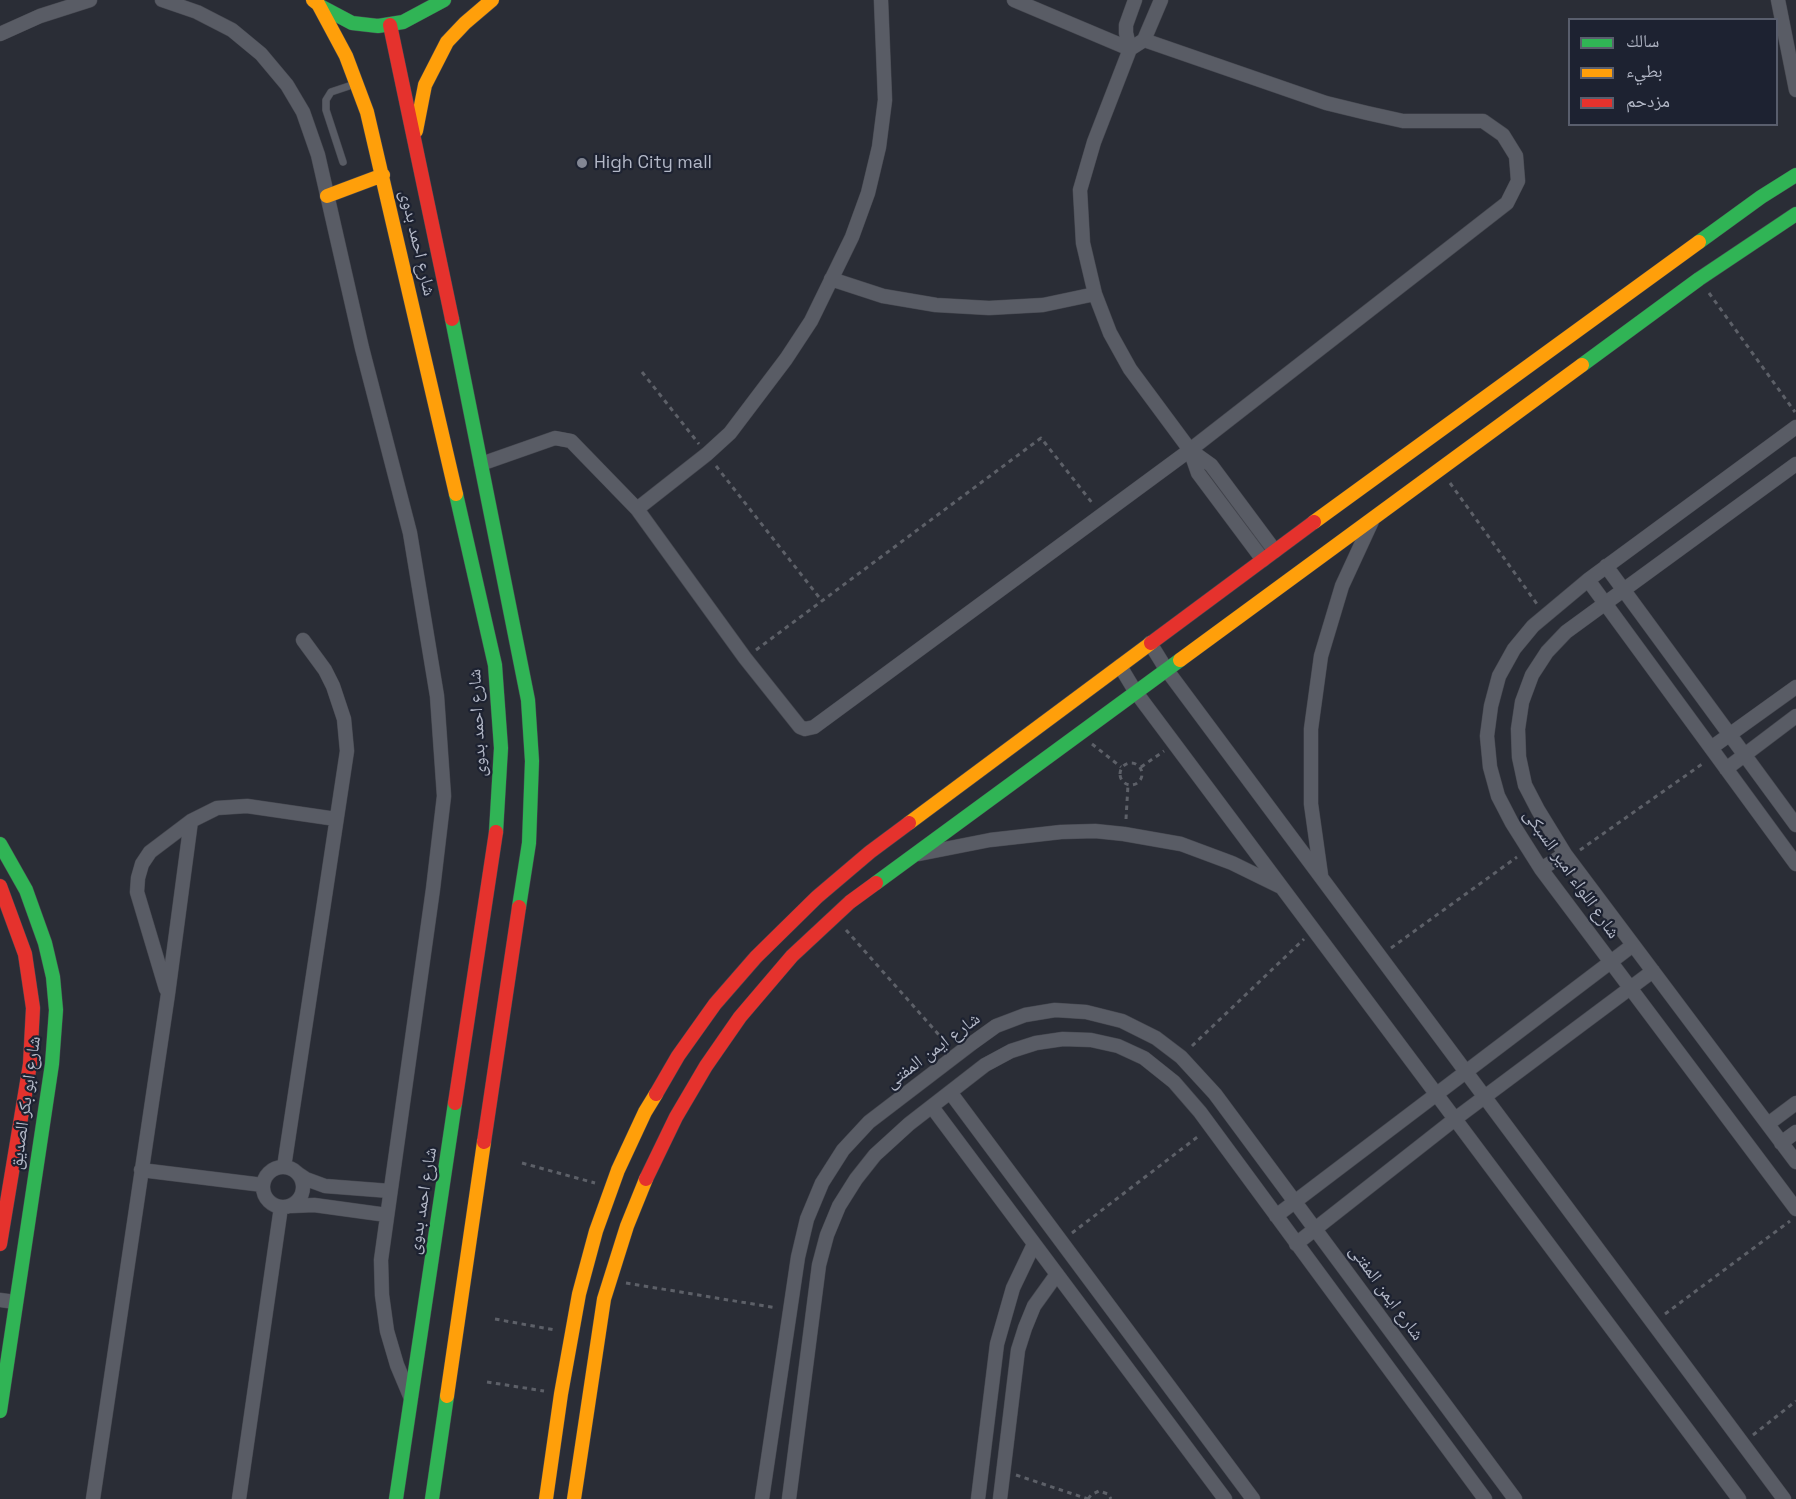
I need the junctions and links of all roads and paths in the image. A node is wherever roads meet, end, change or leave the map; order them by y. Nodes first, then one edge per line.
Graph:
1 (90, 0) edge
2 (162, 0) edge
3 (444, 0) edge
4 (492, 0) edge
5 (881, 0) edge
6 (1014, 0) edge
7 (1135, 0) edge
8 (1161, 0) edge
9 (1778, 0) edge
10 (316, 1) edge
11 (390, 25) junction
12 (0, 34) edge
13 (1144, 40) junction
14 (1131, 49) junction
15 (357, 84) junction
16 (1796, 90) edge
17 (414, 143) junction
18 (343, 162) dead end
19 (383, 175) junction
20 (1796, 175) edge
21 (327, 196) junction
22 (1796, 214) edge
23 (831, 279) junction
24 (1699, 279) junction
25 (1095, 294) junction
26 (642, 372) dead end
27 (1796, 413) edge
28 (1796, 427) edge
29 (1190, 450) junction
30 (707, 454) junction
31 (482, 464) junction
32 (1796, 464) edge
33 (1440, 469) junction
34 (638, 508) junction
35 (1101, 515) junction
36 (1373, 518) junction
37 (1275, 551) junction
38 (1263, 560) junction
39 (1606, 566) junction
40 (1588, 580) junction
41 (1623, 590) junction
42 (822, 601) junction
43 (1605, 603) junction
44 (1545, 615) junction
45 (303, 640) dead end
46 (1150, 643) junction
47 (745, 658) junction
48 (1119, 666) junction
49 (1166, 669) junction
50 (1796, 687) edge
51 (1136, 691) junction
52 (1796, 716) edge
53 (1079, 733) junction
54 (1730, 735) junction
55 (1174, 743) junction
56 (1714, 751) junction
57 (1744, 755) junction
58 (1121, 767) junction
59 (1141, 767) junction
60 (1726, 769) junction
61 (1128, 785) junction
62 (336, 819) junction
63 (191, 821) junction
64 (1796, 825) edge
65 (1124, 834) junction
66 (0, 844) edge
67 (1528, 849) junction
68 (914, 855) junction
69 (1566, 856) junction
70 (1796, 864) edge
71 (1541, 869) junction
72 (1321, 877) junction
73 (0, 886) edge
74 (1284, 889) junction
75 (834, 916) junction
76 (1314, 929) junction
77 (1633, 945) junction
78 (1380, 956) junction
79 (1612, 961) junction
80 (1653, 971) junction
81 (1631, 987) junction
82 (168, 994) junction
83 (957, 1054) junction
84 (1181, 1057) junction
85 (1466, 1072) junction
86 (951, 1092) junction
87 (1437, 1094) junction
88 (1485, 1097) junction
89 (1796, 1103) edge
90 (932, 1107) junction
91 (1455, 1119) junction
92 (1768, 1124) junction
93 (1210, 1126) junction
94 (1796, 1132) edge
95 (1781, 1143) junction
96 (1796, 1162) edge
97 (522, 1163) dead end
98 (284, 1167) junction
99 (141, 1170) junction
100 (297, 1173) junction
101 (264, 1185) junction
102 (612, 1188) junction
103 (390, 1191) junction
104 (1296, 1201) junction
105 (286, 1207) junction
106 (1796, 1209) edge
107 (387, 1215) junction
108 (1276, 1216) junction
109 (1796, 1216) edge
110 (1316, 1228) junction
111 (1061, 1241) junction
112 (0, 1244) edge
113 (1034, 1244) junction
114 (1296, 1244) junction
115 (1056, 1274) junction
116 (609, 1280) junction
117 (0, 1300) edge
118 (15, 1302) junction
119 (790, 1311) junction
120 (495, 1319) dead end
121 (1653, 1323) junction
122 (6, 1330) edge
123 (572, 1333) junction
124 (486, 1382) dead end
125 (561, 1394) junction
126 (411, 1398) junction
127 (1796, 1401) edge
128 (0, 1412) edge
129 (1743, 1443) junction
130 (1003, 1471) junction
131 (93, 1499) edge
132 (239, 1499) edge
133 (396, 1499) edge
134 (432, 1499) edge
135 (546, 1499) edge
136 (574, 1499) edge
137 (762, 1499) edge
138 (789, 1499) edge
139 (978, 1499) edge
140 (1000, 1499) edge
141 (1088, 1499) edge
142 (1111, 1499) edge
143 (1225, 1499) edge
144 (1253, 1499) edge
145 (1485, 1499) edge
146 (1515, 1499) edge
147 (1739, 1499) edge
148 (1784, 1499) edge

1 - 12 street
2 - 21 street
3 - 11 street
4 - 17 street
5 - 23 street
6 - 14 street
7 - 14 street
8 - 13 street
9 - 16 street
10 - 11 street
10 - 15 street, شارع احمد بدوى
11 - 17 street, شارع احمد بدوى
13 - 14 street
13 - 29 street
14 - 25 street
15 - 18 lane
15 - 19 street, شارع احمد بدوى
17 - 31 street, شارع احمد بدوى
19 - 21 street
19 - 126 street, شارع احمد بدوى
20 - 37 street
21 - 103 street
22 - 24 street
23 - 25 street
23 - 30 street
24 - 27 path
24 - 33 street
25 - 29 street
26 - 30 path
28 - 39 street, شارع اللواء امير السبكى
29 - 35 street
29 - 37 street
29 - 38 street
30 - 34 street
30 - 42 path
31 - 34 street
31 - 134 street, شارع احمد بدوى
32 - 41 street, شارع اللواء امير السبكى
33 - 36 street
33 - 44 path
34 - 47 street
35 - 42 path
35 - 47 street
36 - 49 street
36 - 72 street
37 - 38 street
38 - 46 street
39 - 40 street, شارع اللواء امير السبكى
39 - 41 street
40 - 43 street
40 - 44 street, شارع اللواء امير السبكى
41 - 43 street, شارع اللواء امير السبكى
41 - 54 street
42 - 47 path
43 - 56 street
43 - 69 street, شارع اللواء امير السبكى
44 - 67 street, شارع اللواء امير السبكى
45 - 62 street
46 - 48 street
46 - 49 street
48 - 51 street
48 - 102 street
49 - 51 street
49 - 72 street
50 - 54 street
51 - 53 street
51 - 55 street
52 - 57 street
53 - 58 path
53 - 68 street
54 - 56 street
54 - 57 street
55 - 59 path
55 - 74 street
56 - 60 street
56 - 69 path
57 - 60 street
57 - 64 street
58 - 59 path
58 - 61 path
59 - 61 path
60 - 70 street
61 - 65 path
62 - 63 street
62 - 98 street
63 - 82 street
63 - 82 street
65 - 68 street
65 - 74 street
66 - 118 street, شارع ابو بكر الصديق
67 - 71 street, شارع اللواء امير السبكى
67 - 78 path
68 - 75 street
69 - 71 street
69 - 77 street, شارع اللواء امير السبكى
71 - 79 street, شارع اللواء امير السبكى
72 - 78 street
73 - 112 street, شارع ابو بكر الصديق
74 - 76 street
75 - 83 path
75 - 116 street
76 - 84 path
76 - 87 street
77 - 79 street
77 - 80 street, شارع اللواء امير السبكى
78 - 85 street
79 - 81 street, شارع اللواء امير السبكى
79 - 85 street
80 - 81 street
80 - 92 street, شارع اللواء امير السبكى
81 - 88 street
81 - 106 street, شارع اللواء امير السبكى
82 - 99 street
83 - 84 street, شارع ايمن المفتى
83 - 119 street, شارع ايمن المفتى
84 - 104 street, شارع ايمن المفتى
85 - 87 street
85 - 88 street
86 - 90 street
86 - 93 street
86 - 111 street
87 - 91 street
87 - 104 street
88 - 91 street
88 - 121 street
89 - 92 street
90 - 113 street
90 - 138 street
91 - 110 street
91 - 147 street
92 - 95 street, شارع اللواء امير السبكى
93 - 108 street
93 - 111 path
94 - 95 street
95 - 96 street, شارع اللواء امير السبكى
97 - 102 path
98 - 100 street
98 - 101 street
99 - 101 street
99 - 131 street
100 - 103 street
100 - 105 street
101 - 105 street
102 - 123 street
103 - 107 street
104 - 108 street
104 - 110 street, شارع ايمن المفتى
105 - 107 street
105 - 132 street
107 - 126 street
108 - 114 street
109 - 121 path
110 - 114 street
110 - 146 street, شارع ايمن المفتى
111 - 144 street
113 - 115 street
113 - 139 street
114 - 145 street
115 - 130 street
115 - 143 street
116 - 119 path
116 - 136 street
117 - 118 street
118 - 122 street, شارع ابو بكر الصديق
119 - 137 street, شارع ايمن المفتى
120 - 123 path
121 - 129 street
122 - 128 street, شارع ابو بكر الصديق
123 - 125 street
124 - 125 path
125 - 135 street
126 - 133 street, شارع احمد بدوى
127 - 129 path
129 - 148 street
130 - 140 street
130 - 141 path
141 - 142 path

